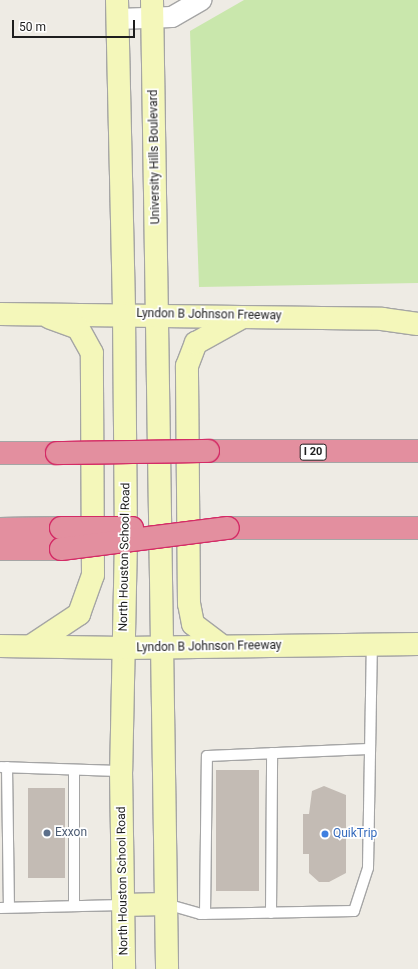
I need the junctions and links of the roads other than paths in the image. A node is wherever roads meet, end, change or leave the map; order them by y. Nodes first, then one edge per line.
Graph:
1 (201, 0) edge
2 (152, 9) edge
3 (118, 10) edge
4 (25, 313) junction
5 (124, 313) junction
6 (0, 314) edge
7 (158, 314) junction
8 (245, 316) junction
9 (418, 324) edge
10 (418, 443) edge
11 (418, 451) edge
12 (0, 452) edge
13 (271, 452) junction
14 (0, 528) edge
15 (418, 528) edge
16 (61, 539) junction
17 (0, 549) edge
18 (418, 644) edge
19 (0, 646) edge
20 (31, 646) junction
21 (222, 646) junction
22 (372, 646) junction
23 (161, 647) junction
24 (124, 648) junction
25 (369, 749) junction
26 (272, 753) junction
27 (3, 767) edge
28 (74, 770) junction
29 (121, 771) junction
30 (166, 904) junction
31 (123, 905) junction
32 (74, 906) junction
33 (4, 908) edge
34 (272, 913) junction
35 (205, 914) junction
36 (124, 969) edge
37 (167, 969) edge

1 - 2 street
2 - 3 street
2 - 7 main road, University Hills Boulevard
3 - 5 main road
4 - 5 main road, Lyndon B Johnson Freeway
4 - 6 main road, Lyndon B Johnson Freeway
4 - 20 main road
5 - 7 main road, Lyndon B Johnson Freeway
5 - 24 main road, North Houston School Road
7 - 8 main road, Lyndon B Johnson Freeway
7 - 23 main road
8 - 9 main road, Lyndon B Johnson Freeway
8 - 21 main road
10 - 13 highway
11 - 13 highway, I 20
12 - 13 highway, I 20, bridge
14 - 16 highway
15 - 16 highway, bridge
16 - 17 highway
18 - 22 main road, Lyndon B Johnson Freeway
19 - 20 main road, Lyndon B Johnson Freeway
20 - 24 main road, Lyndon B Johnson Freeway
21 - 22 main road, Lyndon B Johnson Freeway
21 - 23 main road, Lyndon B Johnson Freeway
22 - 25 lane
23 - 24 main road, Lyndon B Johnson Freeway
23 - 30 main road
24 - 29 main road, North Houston School Road
25 - 26 lane
25 - 34 lane
26 - 34 lane
26 - 35 lane
27 - 28 lane
27 - 33 lane
28 - 29 lane
28 - 32 lane
29 - 31 main road, North Houston School Road
30 - 31 main road
30 - 35 lane
30 - 37 main road
31 - 32 lane
31 - 36 main road, North Houston School Road
32 - 33 lane
34 - 35 lane

